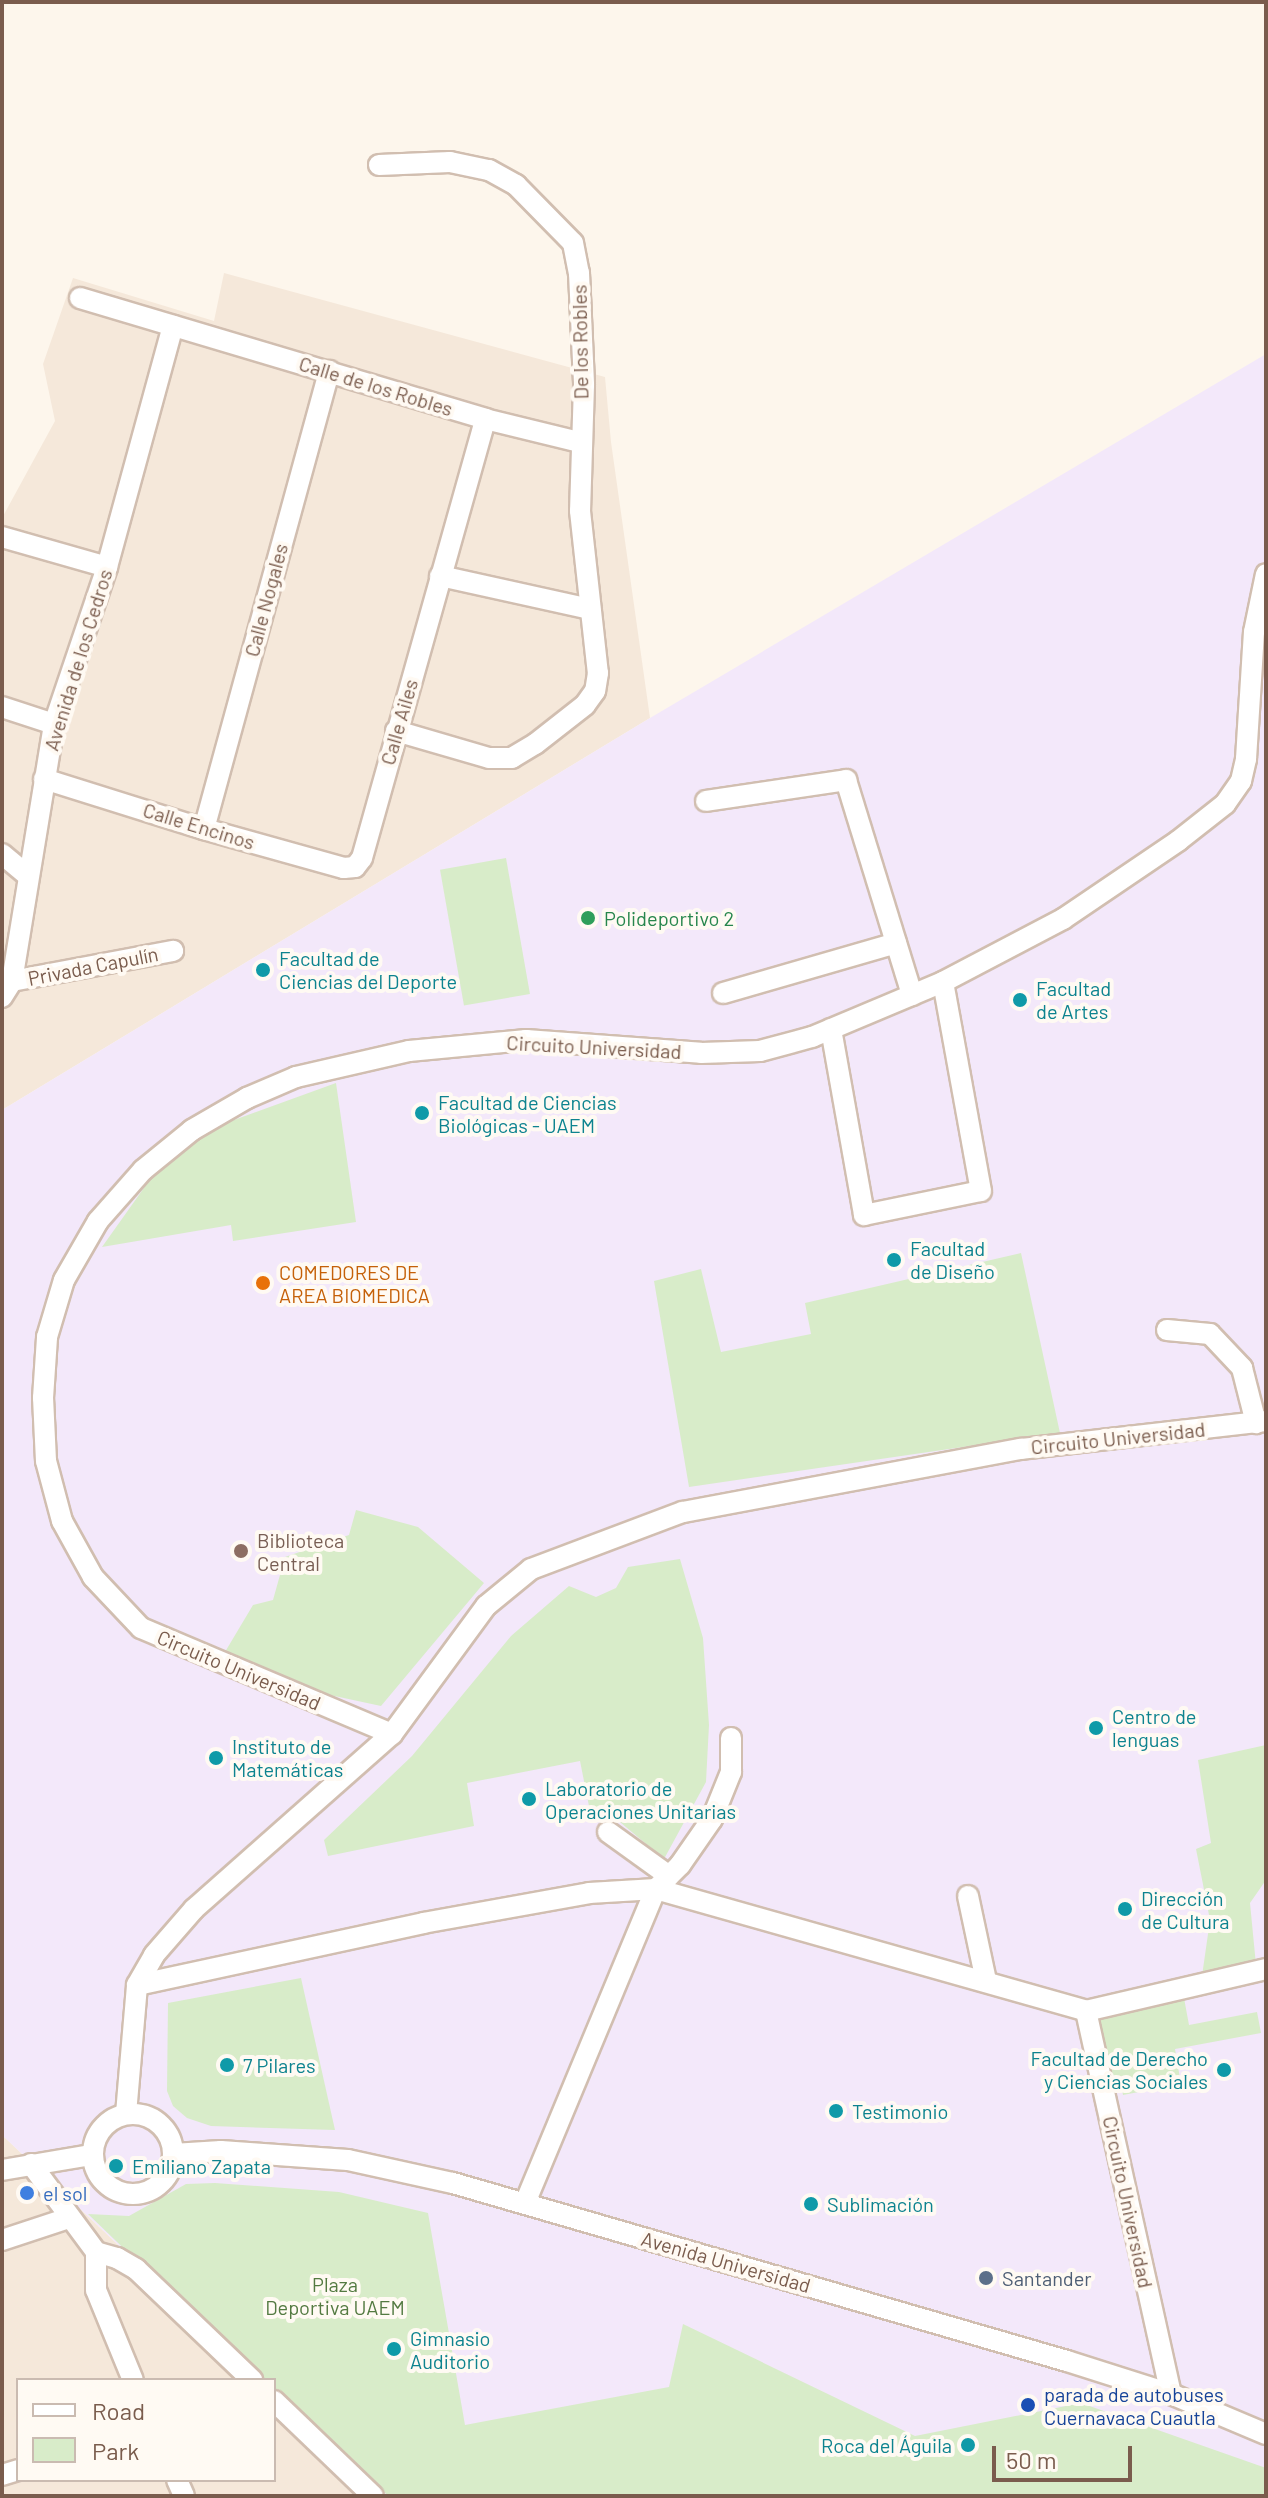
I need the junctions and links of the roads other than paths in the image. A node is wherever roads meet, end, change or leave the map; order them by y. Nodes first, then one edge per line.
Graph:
1 (379, 165) dead end
2 (80, 298) dead end
3 (173, 326) junction
4 (329, 371) junction
5 (485, 419) junction
6 (579, 442) junction
7 (5, 538) edge
8 (107, 567) junction
9 (1266, 574) edge
10 (440, 576) junction
11 (590, 609) junction
12 (2, 707) edge
13 (54, 724) junction
14 (396, 731) junction
15 (44, 779) junction
16 (706, 801) dead end
17 (204, 829) junction
18 (2, 854) edge
19 (355, 867) joint
20 (28, 876) junction
21 (896, 943) junction
22 (173, 951) dead end
23 (943, 982) junction
24 (7, 989) edge
25 (723, 993) dead end
26 (912, 995) junction
27 (831, 1029) junction
28 (1167, 1330) dead end
29 (1261, 1422) edge
30 (392, 1734) junction
31 (731, 1738) dead end
32 (608, 1832) dead end
33 (662, 1883) junction
34 (968, 1896) dead end
35 (1266, 1969) edge
36 (986, 1981) junction
37 (137, 1985) junction
38 (1086, 2011) junction
39 (126, 2114) junction
40 (173, 2154) junction
41 (92, 2155) junction
42 (31, 2164) junction
43 (2, 2170) edge
44 (525, 2203) junction
45 (69, 2218) junction
46 (2, 2240) edge
47 (96, 2252) junction
48 (132, 2378) edge
49 (250, 2378) edge
50 (1171, 2394) junction
51 (276, 2403) edge
52 (1266, 2434) edge
53 (373, 2496) edge

1 - 6 street, De los Robles
2 - 3 street, Calle de los Robles
3 - 4 street, Calle de los Robles
3 - 8 street, Avenida de los Cedros
4 - 5 street, Calle de los Robles
4 - 17 street, Calle Nogales
5 - 6 street, Calle de los Robles
5 - 10 street, Calle Ailes
6 - 11 street, De los Robles
7 - 8 street
8 - 13 street, Avenida de los Cedros
9 - 23 street, Circuito Universidad
10 - 11 street
10 - 14 street, Calle Ailes
11 - 14 street, De los Robles
12 - 13 street
13 - 15 street, Avenida de los Cedros
14 - 19 street, Calle Ailes
15 - 17 street, Calle Encinos
15 - 20 street, Avenida de los Cedros
16 - 21 street
17 - 19 street, Calle Encinos
18 - 20 street
20 - 24 street, Avenida de los Cedros
21 - 25 street
21 - 26 street
22 - 24 street, Privada Capulín
23 - 26 street, Circuito Universidad
23 - 27 street
26 - 27 street, Circuito Universidad
27 - 30 street, Circuito Universidad
28 - 29 street
29 - 30 street, Circuito Universidad
30 - 37 street, Circuito Universidad
31 - 33 street
32 - 33 street
33 - 36 street
33 - 37 street
33 - 44 street
34 - 36 street
35 - 38 street
36 - 38 street
37 - 39 street, Circuito Universidad
38 - 50 street, Circuito Universidad
39 - 40 street
39 - 41 street
40 - 41 street
40 - 44 street, Avenida Universidad
41 - 42 street
42 - 43 street
42 - 45 street
44 - 50 street, Avenida Universidad
45 - 46 street
45 - 47 street
47 - 48 street
47 - 49 street
50 - 52 street, Avenida Universidad
51 - 53 street

